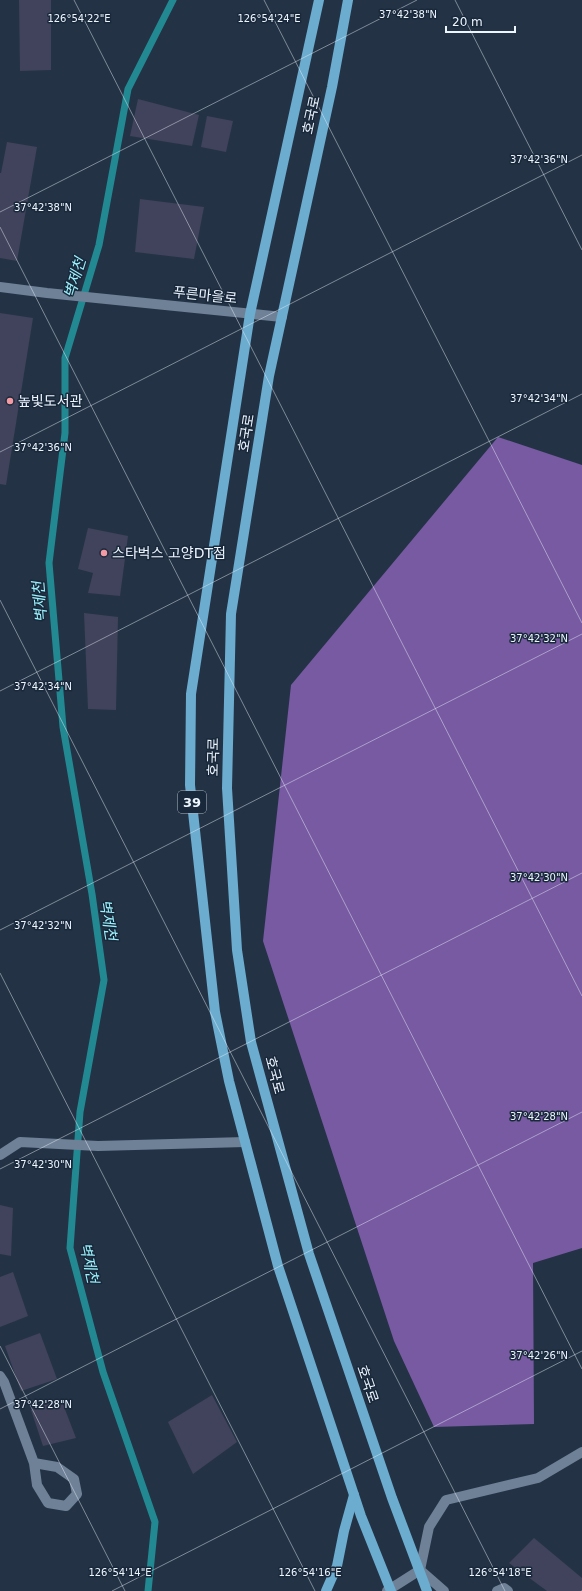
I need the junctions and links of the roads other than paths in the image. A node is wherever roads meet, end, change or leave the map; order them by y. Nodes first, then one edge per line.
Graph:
1 (318, 0) edge
2 (348, 0) edge
3 (0, 287) edge
4 (250, 314) junction
5 (282, 317) junction
6 (245, 1142) junction
7 (0, 1155) edge
8 (0, 1376) edge
9 (582, 1452) edge
10 (34, 1463) junction
11 (354, 1495) junction
12 (420, 1570) junction
13 (389, 1590) edge
14 (326, 1591) edge
15 (427, 1591) edge
16 (444, 1591) edge
17 (497, 1591) edge
18 (508, 1591) edge

1 - 4 main road, 호국로 / 39
2 - 5 main road, 호국로 / 39
3 - 4 street, 푸른마을로
4 - 5 street, 푸른마을로
4 - 6 main road, 호국로 / 39
5 - 12 main road, 호국로 / 39
6 - 7 street
6 - 11 main road, 호국로 / 39
8 - 10 street
9 - 12 street
10 - 10 street
11 - 13 main road, 호국로 / 39
11 - 14 main road
12 - 13 street
12 - 15 main road, 호국로 / 39
12 - 16 street, 호국로
17 - 18 street

